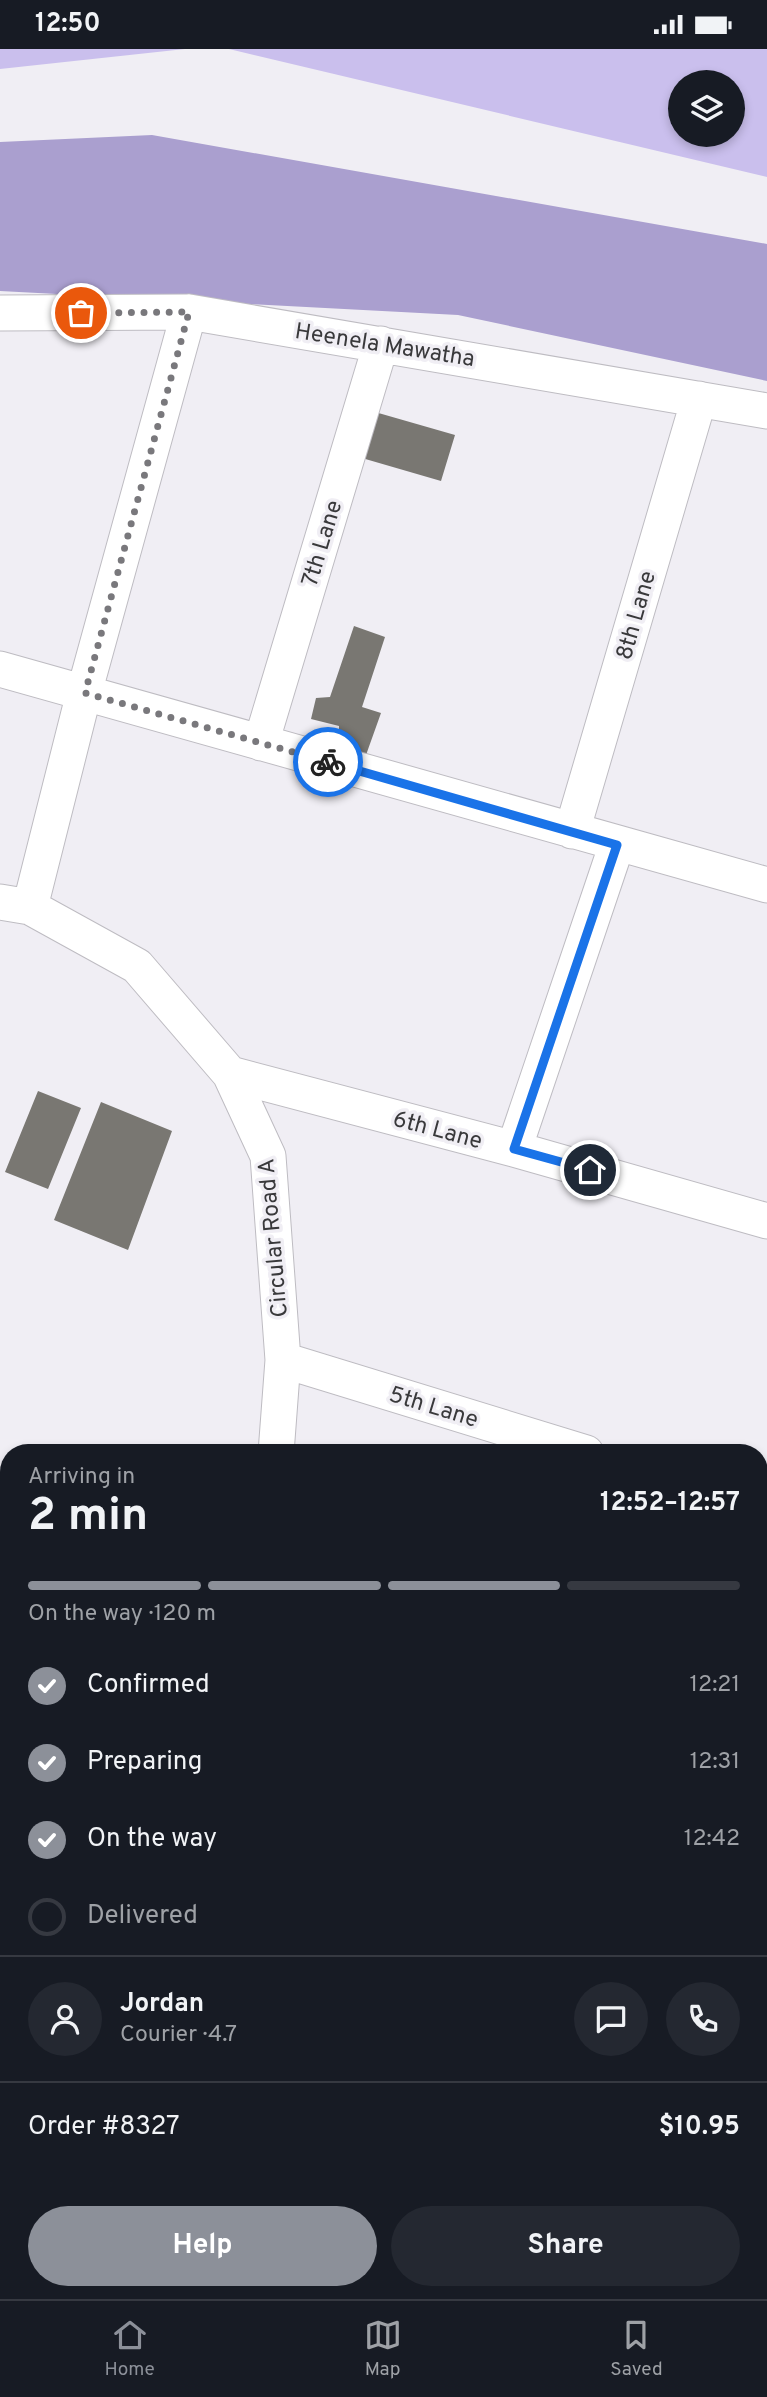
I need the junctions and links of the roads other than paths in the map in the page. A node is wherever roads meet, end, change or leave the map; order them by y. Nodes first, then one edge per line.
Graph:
1 (189, 312) junction
2 (0, 313) edge
3 (381, 344) junction
4 (699, 399) junction
5 (767, 411) edge
6 (0, 669) edge
7 (85, 693) junction
8 (261, 743) junction
9 (572, 831) junction
10 (617, 845) junction
11 (767, 885) edge
12 (15, 904) edge
13 (230, 1074) junction
14 (514, 1149) junction
15 (767, 1221) edge
16 (283, 1360) junction
17 (277, 1444) edge
18 (557, 1444) edge

1 - 2 street, Heenela Mawatha
1 - 3 street, Heenela Mawatha
1 - 7 street
3 - 4 street, Heenela Mawatha
3 - 8 street, 7th Lane
4 - 5 street, Heenela Mawatha
4 - 9 street, 8th Lane
6 - 7 street
7 - 8 street
7 - 12 street
8 - 9 street
9 - 10 street
10 - 11 street
10 - 14 street
12 - 13 street, Circular Road A
13 - 14 street, 6th Lane
13 - 16 street, Circular Road A
14 - 15 street, 6th Lane
16 - 17 street, Circular Road A
16 - 18 street, 5th Lane

